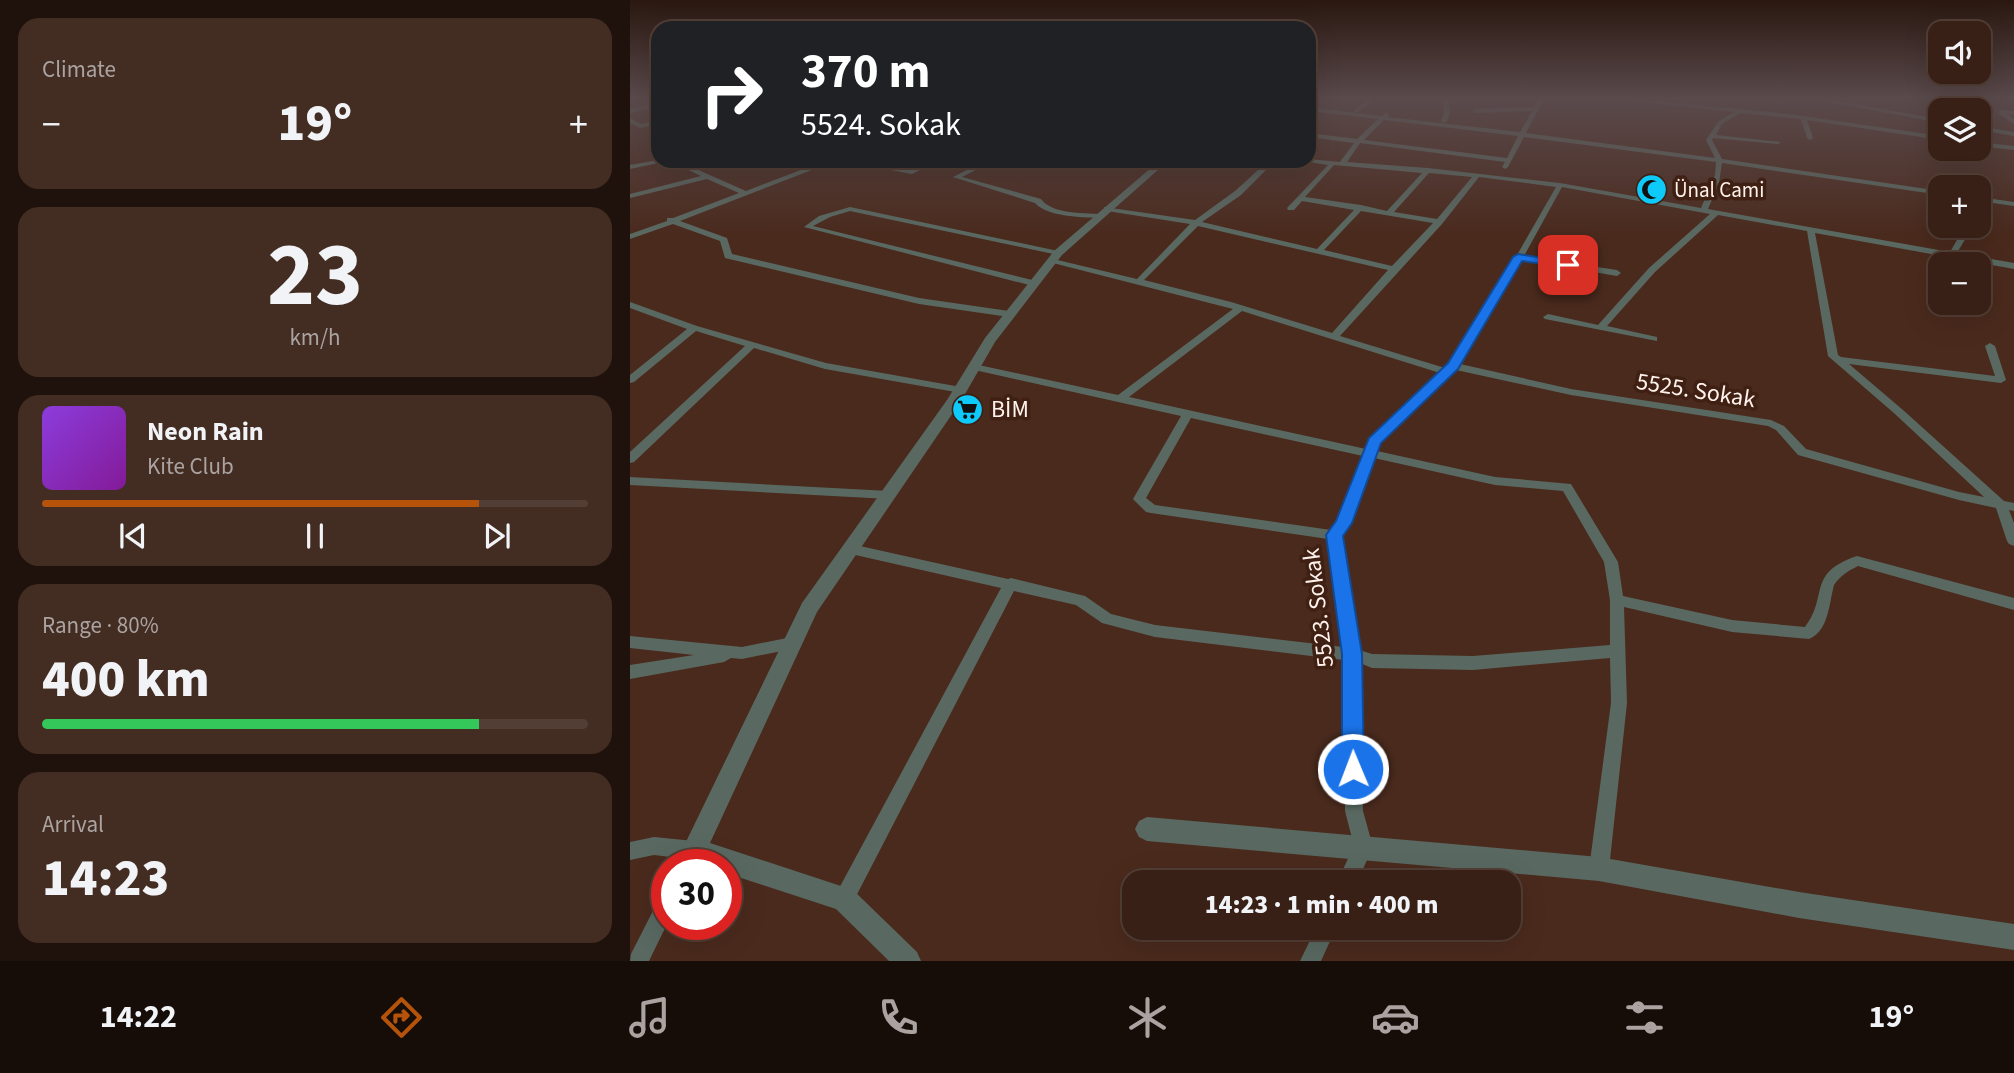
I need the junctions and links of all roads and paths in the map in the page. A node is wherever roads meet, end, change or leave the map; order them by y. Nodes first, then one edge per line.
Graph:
1 (1357, 144) edge
2 (1373, 144) edge
3 (1517, 144) edge
4 (1617, 144) edge
5 (1711, 144) edge
6 (1991, 145) edge
7 (2014, 148) edge
8 (1720, 158) junction
9 (1508, 160) junction
10 (1316, 162) edge
11 (651, 163) edge
12 (1333, 163) junction
13 (1342, 164) junction
14 (630, 167) edge
15 (690, 168) edge
16 (813, 168) edge
17 (888, 168) edge
18 (920, 168) edge
19 (975, 168) edge
20 (1156, 168) edge
21 (1265, 168) edge
22 (1428, 170) junction
23 (1476, 175) junction
24 (709, 176) junction
25 (1501, 177) junction
26 (1560, 185) junction
27 (1928, 188) edge
28 (744, 193) junction
29 (630, 196) edge
30 (1299, 198) junction
31 (1991, 198) edge
32 (1991, 199) edge
33 (2014, 199) edge
34 (2014, 204) edge
35 (1361, 207) junction
36 (1291, 208) dead end
37 (1703, 211) junction
38 (1103, 212) junction
39 (1390, 212) junction
40 (1716, 213) junction
41 (670, 220) junction
42 (1439, 222) junction
43 (1196, 223) junction
44 (1811, 230) junction
45 (630, 237) edge
46 (1320, 250) junction
47 (1941, 252) edge
48 (1055, 257) junction
49 (1518, 257) junction
50 (1991, 261) edge
51 (2014, 266) edge
52 (1394, 269) junction
53 (1617, 273) dead end
54 (1138, 282) junction
55 (1033, 283) junction
56 (630, 305) edge
57 (1240, 308) junction
58 (1009, 314) junction
59 (1548, 317) dead end
60 (694, 328) junction
61 (1600, 328) junction
62 (1334, 337) junction
63 (1654, 339) dead end
64 (753, 344) junction
65 (1990, 346) dead end
66 (1838, 360) junction
67 (974, 368) junction
68 (1450, 369) junction
69 (630, 380) edge
70 (961, 390) junction
71 (1120, 399) junction
72 (1188, 414) junction
73 (1371, 454) junction
74 (630, 459) edge
75 (630, 481) edge
76 (889, 495) junction
77 (2007, 506) edge
78 (1334, 535) junction
79 (2014, 541) edge
80 (851, 548) junction
81 (1011, 583) junction
82 (1617, 600) junction
83 (2014, 604) edge
84 (630, 642) edge
85 (792, 643) junction
86 (1619, 651) junction
87 (741, 653) junction
88 (1352, 654) junction
89 (630, 672) edge
90 (1147, 830) dead end
91 (1364, 847) junction
92 (664, 849) edge
93 (694, 849) edge
94 (630, 851) edge
95 (1599, 869) junction
96 (1353, 870) edge
97 (742, 871) edge
98 (844, 899) junction
99 (651, 935) edge
100 (2014, 937) edge
101 (1320, 940) edge
102 (638, 961) edge
103 (908, 961) edge
104 (1310, 961) edge

1 - 13 street
2 - 9 street
3 - 9 street
4 - 8 street
5 - 8 street
6 - 7 street
8 - 27 street
8 - 37 street
9 - 25 street
10 - 12 street
11 - 14 street
12 - 13 street
12 - 30 street
13 - 22 street
15 - 24 street
16 - 28 street
17 - 18 street
19 - 38 street
20 - 38 street
21 - 43 street
22 - 23 street
22 - 39 street
23 - 25 street
23 - 42 street
24 - 28 street
24 - 29 street
25 - 26 street
26 - 37 street
26 - 49 street, 5523. Sokak
28 - 41 street
30 - 35 street
30 - 36 street
31 - 33 street
32 - 34 street
35 - 39 street
35 - 46 street
37 - 40 street
38 - 43 street
38 - 48 street
39 - 42 street
40 - 44 street
40 - 61 street
41 - 45 street
41 - 58 street
42 - 52 street
43 - 46 street
43 - 54 street
44 - 47 street
44 - 66 street
46 - 52 street
48 - 54 street
48 - 55 street
48 - 55 street
49 - 53 street
49 - 68 street, 5523. Sokak
50 - 51 street
52 - 62 street
54 - 57 street
55 - 58 street
56 - 60 street
57 - 62 street
57 - 71 street
58 - 67 street
59 - 61 street
60 - 64 street
60 - 69 street
61 - 63 street
62 - 68 street
64 - 70 street
64 - 74 street
65 - 66 street
66 - 77 street
67 - 70 street
67 - 71 street
68 - 73 street, 5523. Sokak
68 - 77 street, 5525. Sokak
70 - 76 street
71 - 72 street
72 - 73 street
72 - 78 street
73 - 78 street, 5523. Sokak
73 - 82 street
75 - 76 street
76 - 80 street
77 - 79 street
78 - 88 street, 5523. Sokak
80 - 81 street
80 - 85 street
81 - 88 street
81 - 98 street
82 - 83 street
82 - 86 street
84 - 87 street
85 - 87 street
85 - 93 street
86 - 88 street
86 - 95 street
87 - 89 street
88 - 91 street, 5523. Sokak
90 - 91 street
91 - 95 street
91 - 96 street
92 - 94 street
95 - 100 street
97 - 98 street
98 - 103 street
99 - 102 street
101 - 104 street

